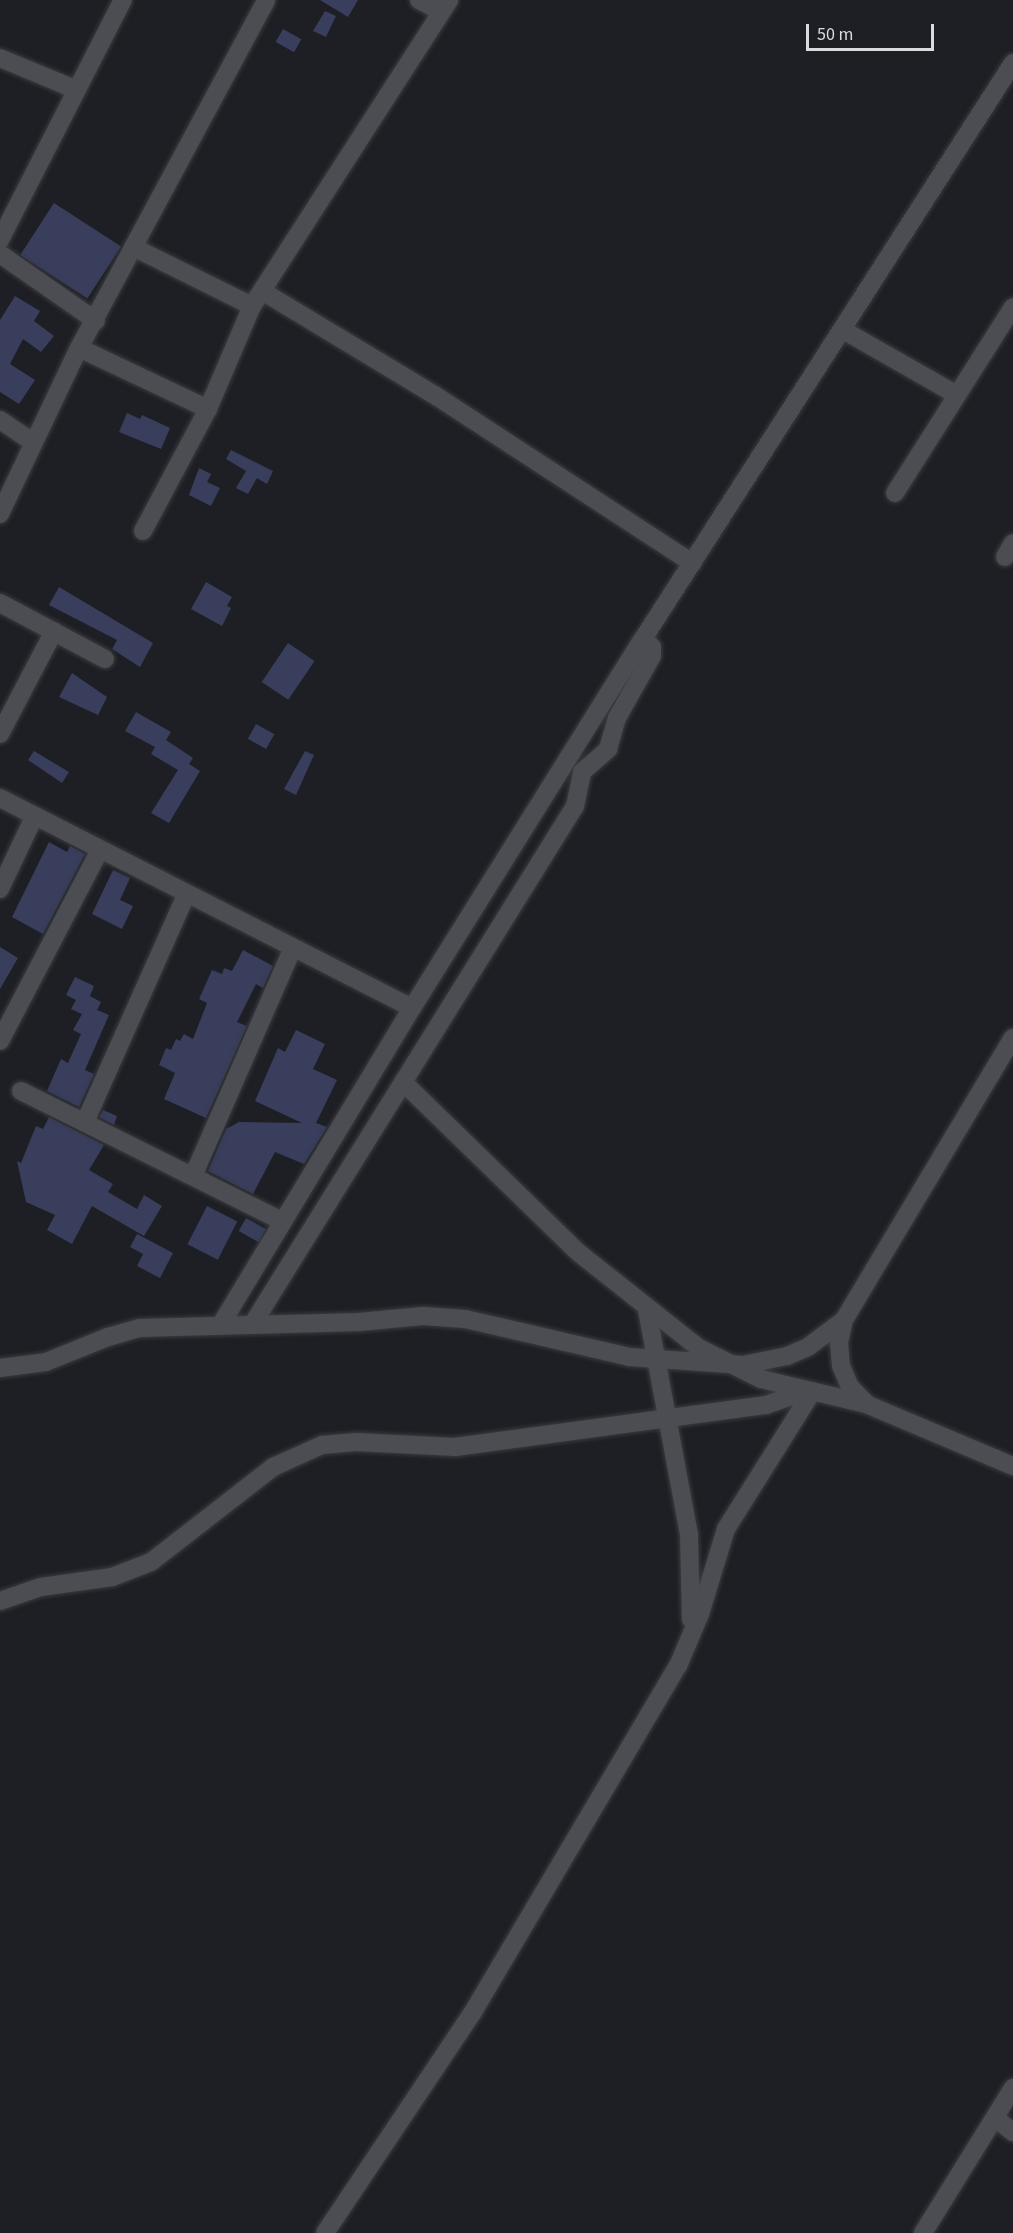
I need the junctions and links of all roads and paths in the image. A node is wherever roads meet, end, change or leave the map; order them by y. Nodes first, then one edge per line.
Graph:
1 (123, 0) edge
2 (266, 0) edge
3 (419, 0) edge
4 (445, 6) edge
5 (0, 58) edge
6 (1013, 63) edge
7 (77, 90) junction
8 (0, 240) edge
9 (133, 247) junction
10 (0, 254) edge
11 (257, 299) junction
12 (1013, 307) edge
13 (96, 321) junction
14 (843, 330) junction
15 (79, 348) junction
16 (957, 394) junction
17 (208, 409) junction
18 (0, 420) edge
19 (33, 442) junction
20 (895, 493) dead end
21 (0, 514) edge
22 (143, 531) dead end
23 (692, 563) junction
24 (0, 603) edge
25 (54, 631) junction
26 (644, 639) junction
27 (105, 659) dead end
28 (0, 734) edge
29 (0, 798) edge
30 (34, 817) junction
31 (100, 850) junction
32 (0, 889) edge
33 (186, 895) junction
34 (292, 950) junction
35 (412, 1008) junction
36 (1013, 1038) edge
37 (0, 1041) edge
38 (403, 1082) junction
39 (21, 1091) dead end
40 (85, 1122) junction
41 (194, 1174) junction
42 (282, 1221) junction
43 (647, 1310) junction
44 (844, 1320) junction
45 (252, 1325) junction
46 (220, 1326) junction
47 (658, 1361) junction
48 (725, 1364) junction
49 (0, 1368) edge
50 (809, 1392) junction
51 (866, 1404) junction
52 (667, 1416) junction
53 (1013, 1466) edge
54 (0, 1601) edge
55 (691, 1641) junction
56 (1013, 2088) edge
57 (995, 2118) junction
58 (1013, 2132) edge
59 (325, 2233) edge
60 (923, 2233) edge

1 - 7 street
2 - 9 street
3 - 4 street
4 - 11 street
5 - 7 street
6 - 14 street
7 - 8 street
9 - 11 street
9 - 13 street
10 - 13 street
11 - 17 street
11 - 23 street
12 - 16 street
13 - 15 street
14 - 16 street
14 - 23 street
15 - 17 street
15 - 19 street
16 - 20 street
17 - 22 street
18 - 19 street
19 - 21 street
23 - 26 street
24 - 25 street
25 - 27 street
25 - 28 street
26 - 35 street
26 - 38 street
29 - 30 street
30 - 31 street
30 - 32 street
31 - 33 street
31 - 37 street
33 - 34 street
33 - 40 street
34 - 35 street
34 - 41 street
35 - 42 street
36 - 44 street
38 - 43 street
38 - 45 street
39 - 40 street
40 - 41 street
41 - 42 street
42 - 46 street
43 - 47 street
43 - 48 street
44 - 48 street
44 - 51 street
45 - 46 street
45 - 47 street
46 - 49 street
47 - 48 street
47 - 52 street
48 - 50 street
50 - 51 street
50 - 52 street
50 - 55 street
51 - 53 street
52 - 54 street
52 - 55 street
55 - 59 street
56 - 57 street
57 - 58 street
57 - 60 street

